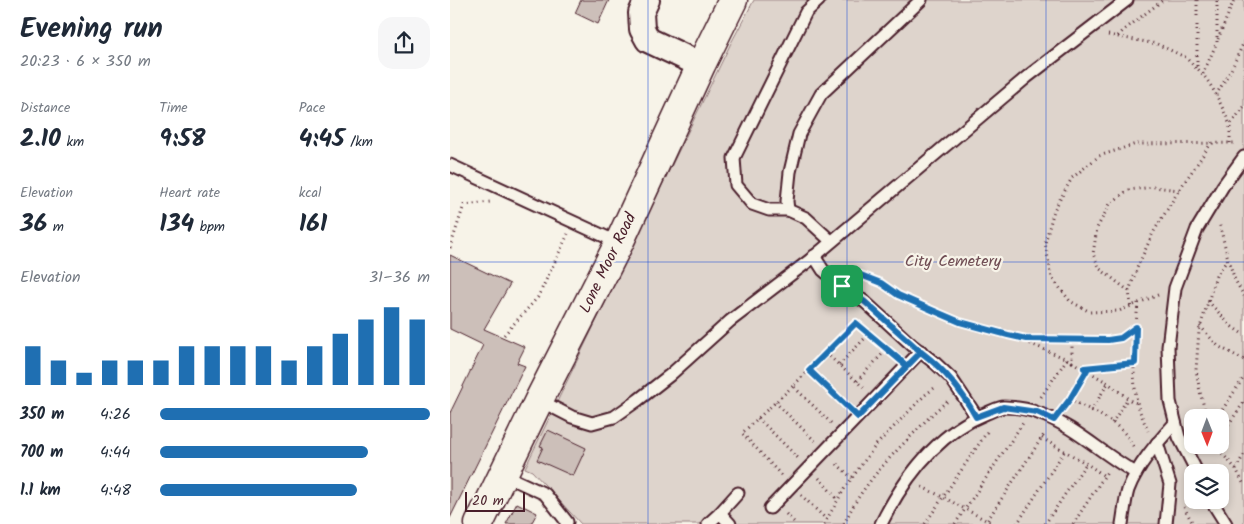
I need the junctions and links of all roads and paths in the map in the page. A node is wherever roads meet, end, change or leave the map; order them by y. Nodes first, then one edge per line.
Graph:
1 (647, 0) edge
2 (733, 0) edge
3 (819, 0) edge
4 (921, 0) edge
5 (1127, 0) edge
6 (1163, 0) edge
7 (1197, 0) edge
8 (1216, 0) edge
9 (1234, 0) edge
10 (1095, 25) junction
11 (1118, 36) junction
12 (1217, 42) junction
13 (1244, 42) edge
14 (700, 65) junction
15 (1197, 68) junction
16 (1203, 74) junction
17 (1216, 95) junction
18 (1244, 107) edge
19 (1230, 125) junction
20 (1212, 142) junction
21 (1230, 142) junction
22 (1244, 144) edge
23 (1244, 157) edge
24 (450, 165) edge
25 (1179, 190) junction
26 (1214, 201) junction
27 (464, 205) dead end
28 (788, 210) junction
29 (574, 222) junction
30 (832, 241) junction
31 (619, 243) junction
32 (450, 248) edge
33 (814, 256) junction
34 (1228, 259) junction
35 (842, 286) junction
36 (1175, 288) junction
37 (1130, 291) junction
38 (1244, 296) edge
39 (1208, 301) junction
40 (1138, 303) junction
41 (1130, 306) junction
42 (1200, 326) junction
43 (1136, 327) junction
44 (504, 334) dead end
45 (869, 334) junction
46 (1244, 335) edge
47 (1026, 339) junction
48 (1072, 340) junction
49 (887, 349) junction
50 (921, 352) junction
51 (826, 353) junction
52 (1067, 359) junction
53 (1244, 360) edge
54 (1072, 362) junction
55 (1135, 363) junction
56 (839, 365) junction
57 (907, 366) junction
58 (1086, 369) junction
59 (809, 370) junction
60 (1244, 377) edge
61 (950, 378) junction
62 (856, 381) junction
63 (1108, 383) junction
64 (793, 386) junction
65 (960, 392) junction
66 (1128, 398) junction
67 (875, 399) junction
68 (1070, 399) junction
69 (539, 400) junction
70 (1244, 402) edge
71 (1137, 403) junction
72 (1205, 409) edge
73 (1223, 409) edge
74 (1031, 411) junction
75 (1091, 412) junction
76 (858, 417) junction
77 (976, 417) junction
78 (758, 418) junction
79 (1054, 420) junction
80 (1112, 422) junction
81 (1175, 423) junction
82 (1229, 423) edge
83 (842, 433) junction
84 (978, 433) dead end
85 (1042, 438) junction
86 (1155, 445) junction
87 (1064, 452) junction
88 (1223, 454) edge
89 (1244, 454) edge
90 (1115, 461) junction
91 (1087, 462) junction
92 (837, 464) dead end
93 (1193, 464) edge
94 (808, 468) junction
95 (1236, 470) junction
96 (1136, 473) junction
97 (504, 475) junction
98 (1104, 476) junction
99 (852, 478) junction
100 (926, 481) dead end
101 (1244, 485) edge
102 (791, 486) junction
103 (922, 487) junction
104 (738, 493) dead end
105 (917, 494) dead end
106 (943, 497) junction
107 (838, 500) junction
108 (770, 508) dead end
109 (965, 509) junction
110 (1217, 509) edge
111 (720, 513) junction
112 (826, 519) junction
113 (1190, 519) dead end
114 (986, 522) edge
115 (479, 524) edge
116 (566, 524) edge
117 (708, 524) edge
118 (730, 524) edge
119 (824, 524) edge
120 (844, 524) edge
121 (881, 524) edge
122 (925, 524) edge
123 (955, 524) edge
124 (993, 524) edge
125 (1017, 524) edge
126 (1045, 524) edge
127 (1073, 524) edge
128 (1122, 524) edge
129 (1166, 524) edge
130 (1190, 524) edge
131 (1226, 524) edge

1 - 14 street
2 - 14 main road, Lone Moor Road
3 - 28 lane
4 - 28 lane
5 - 10 lane
6 - 11 path
7 - 15 path
8 - 12 path
9 - 12 path
10 - 11 path
10 - 30 lane
11 - 15 path
12 - 16 path
13 - 17 path
14 - 31 main road, Lone Moor Road
15 - 16 path
16 - 17 path
17 - 19 path
18 - 19 path
19 - 21 path
20 - 21 path
20 - 25 path
20 - 41 path
21 - 22 path
23 - 26 lane
24 - 29 lane
25 - 37 path
25 - 37 path
26 - 34 path
26 - 36 lane
27 - 32 path
28 - 30 lane
29 - 31 lane
29 - 44 path
30 - 33 lane
31 - 69 main road, Lone Moor Road
33 - 35 lane
33 - 69 lane
34 - 38 path
34 - 39 path
35 - 47 path
35 - 50 lane
36 - 40 path
36 - 81 lane
37 - 41 path
39 - 42 path
39 - 46 path
40 - 41 path
40 - 43 path
42 - 53 path
42 - 72 path
43 - 48 path
43 - 55 path
45 - 49 path
45 - 51 path
45 - 56 path
47 - 48 path
47 - 52 path
48 - 54 path
49 - 57 path
49 - 62 path
50 - 57 lane
50 - 61 lane
51 - 56 path
51 - 59 path
52 - 54 path
52 - 74 path
54 - 58 path
55 - 58 path
55 - 71 path
56 - 62 path
57 - 67 lane
58 - 63 path
58 - 68 path
59 - 64 path
59 - 76 path
60 - 73 path
61 - 65 lane
61 - 99 path
62 - 67 path
63 - 66 path
63 - 75 path
64 - 78 path
64 - 83 path
65 - 77 lane
65 - 120 path
66 - 71 path
66 - 80 path
67 - 76 lane
68 - 75 path
68 - 79 path
69 - 97 main road, Lone Moor Road
70 - 82 path
71 - 86 path
74 - 77 lane
74 - 79 lane
74 - 109 path
75 - 80 path
76 - 83 lane
77 - 121 lane
78 - 94 path
78 - 102 path
79 - 85 path
79 - 90 lane
80 - 96 path
81 - 86 lane
81 - 93 lane
83 - 94 lane
84 - 106 path
85 - 87 path
85 - 114 path
86 - 96 lane
86 - 129 lane
87 - 91 path
87 - 125 path
88 - 95 path
89 - 95 path
90 - 96 lane
90 - 98 path
91 - 98 path
91 - 126 path
92 - 99 path
94 - 102 lane
94 - 107 path
95 - 101 path
96 - 128 lane
97 - 115 main road, Lone Moor Road
97 - 116 lane
98 - 127 path
99 - 107 path
100 - 103 path
102 - 108 lane
102 - 112 path
103 - 105 path
103 - 106 path
104 - 111 lane
106 - 109 path
106 - 122 path
107 - 112 path
109 - 114 path
109 - 123 path
110 - 131 lane
111 - 117 lane
111 - 118 lane
112 - 119 path
113 - 130 path
114 - 124 path

